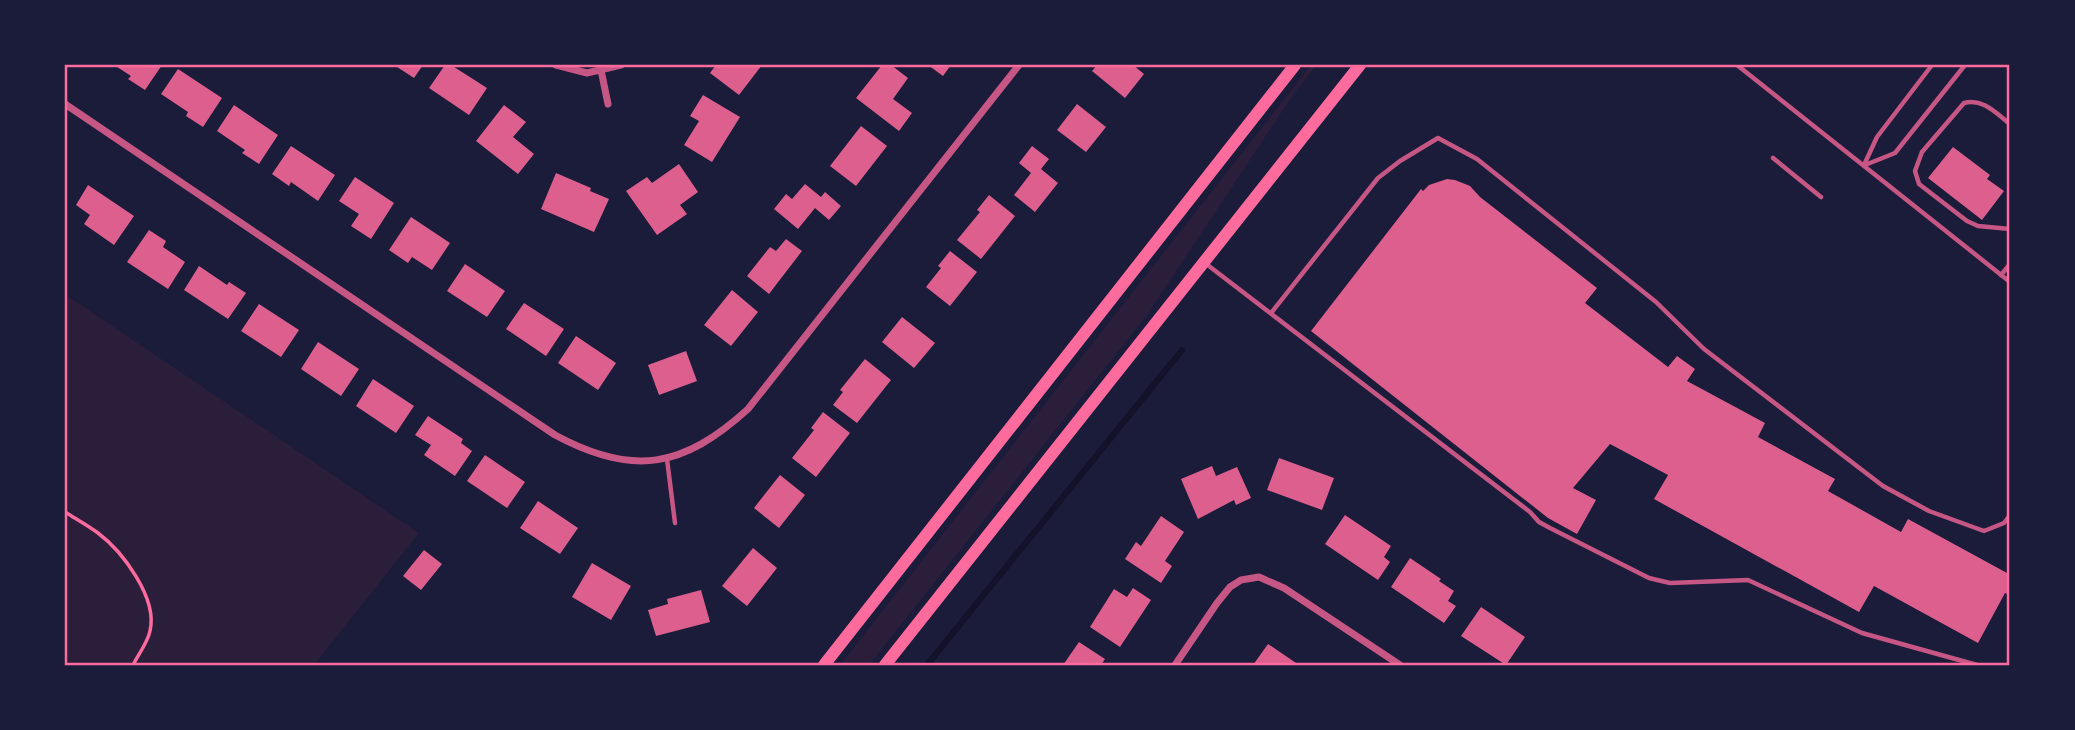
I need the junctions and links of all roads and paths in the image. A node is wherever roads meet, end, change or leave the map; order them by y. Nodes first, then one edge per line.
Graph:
1 (556, 65) edge
2 (621, 65) edge
3 (1019, 65) edge
4 (1295, 65) edge
5 (1360, 65) edge
6 (1737, 65) edge
7 (1932, 65) edge
8 (1965, 65) edge
9 (601, 70) junction
10 (65, 104) edge
11 (608, 104) dead end
12 (2010, 124) edge
13 (1773, 158) dead end
14 (1864, 165) junction
15 (1821, 197) dead end
16 (2010, 229) edge
17 (1204, 262) junction
18 (2010, 264) edge
19 (2001, 275) junction
20 (2010, 282) edge
21 (1271, 313) junction
22 (667, 459) junction
23 (65, 512) edge
24 (2010, 515) edge
25 (675, 523) dead end
26 (133, 665) edge
27 (824, 665) edge
28 (885, 665) edge
29 (1175, 665) edge
30 (1400, 665) edge
31 (1977, 665) edge

1 - 9 street
2 - 9 street
3 - 22 street
4 - 27 main road
5 - 17 main road
6 - 14 lane
7 - 14 lane
8 - 14 lane
9 - 11 street
10 - 22 street
12 - 16 lane
13 - 15 lane
14 - 19 lane
17 - 21 lane
17 - 28 main road
18 - 19 lane
19 - 20 lane
21 - 24 lane
21 - 31 lane
22 - 25 lane
23 - 26 path
29 - 30 street

